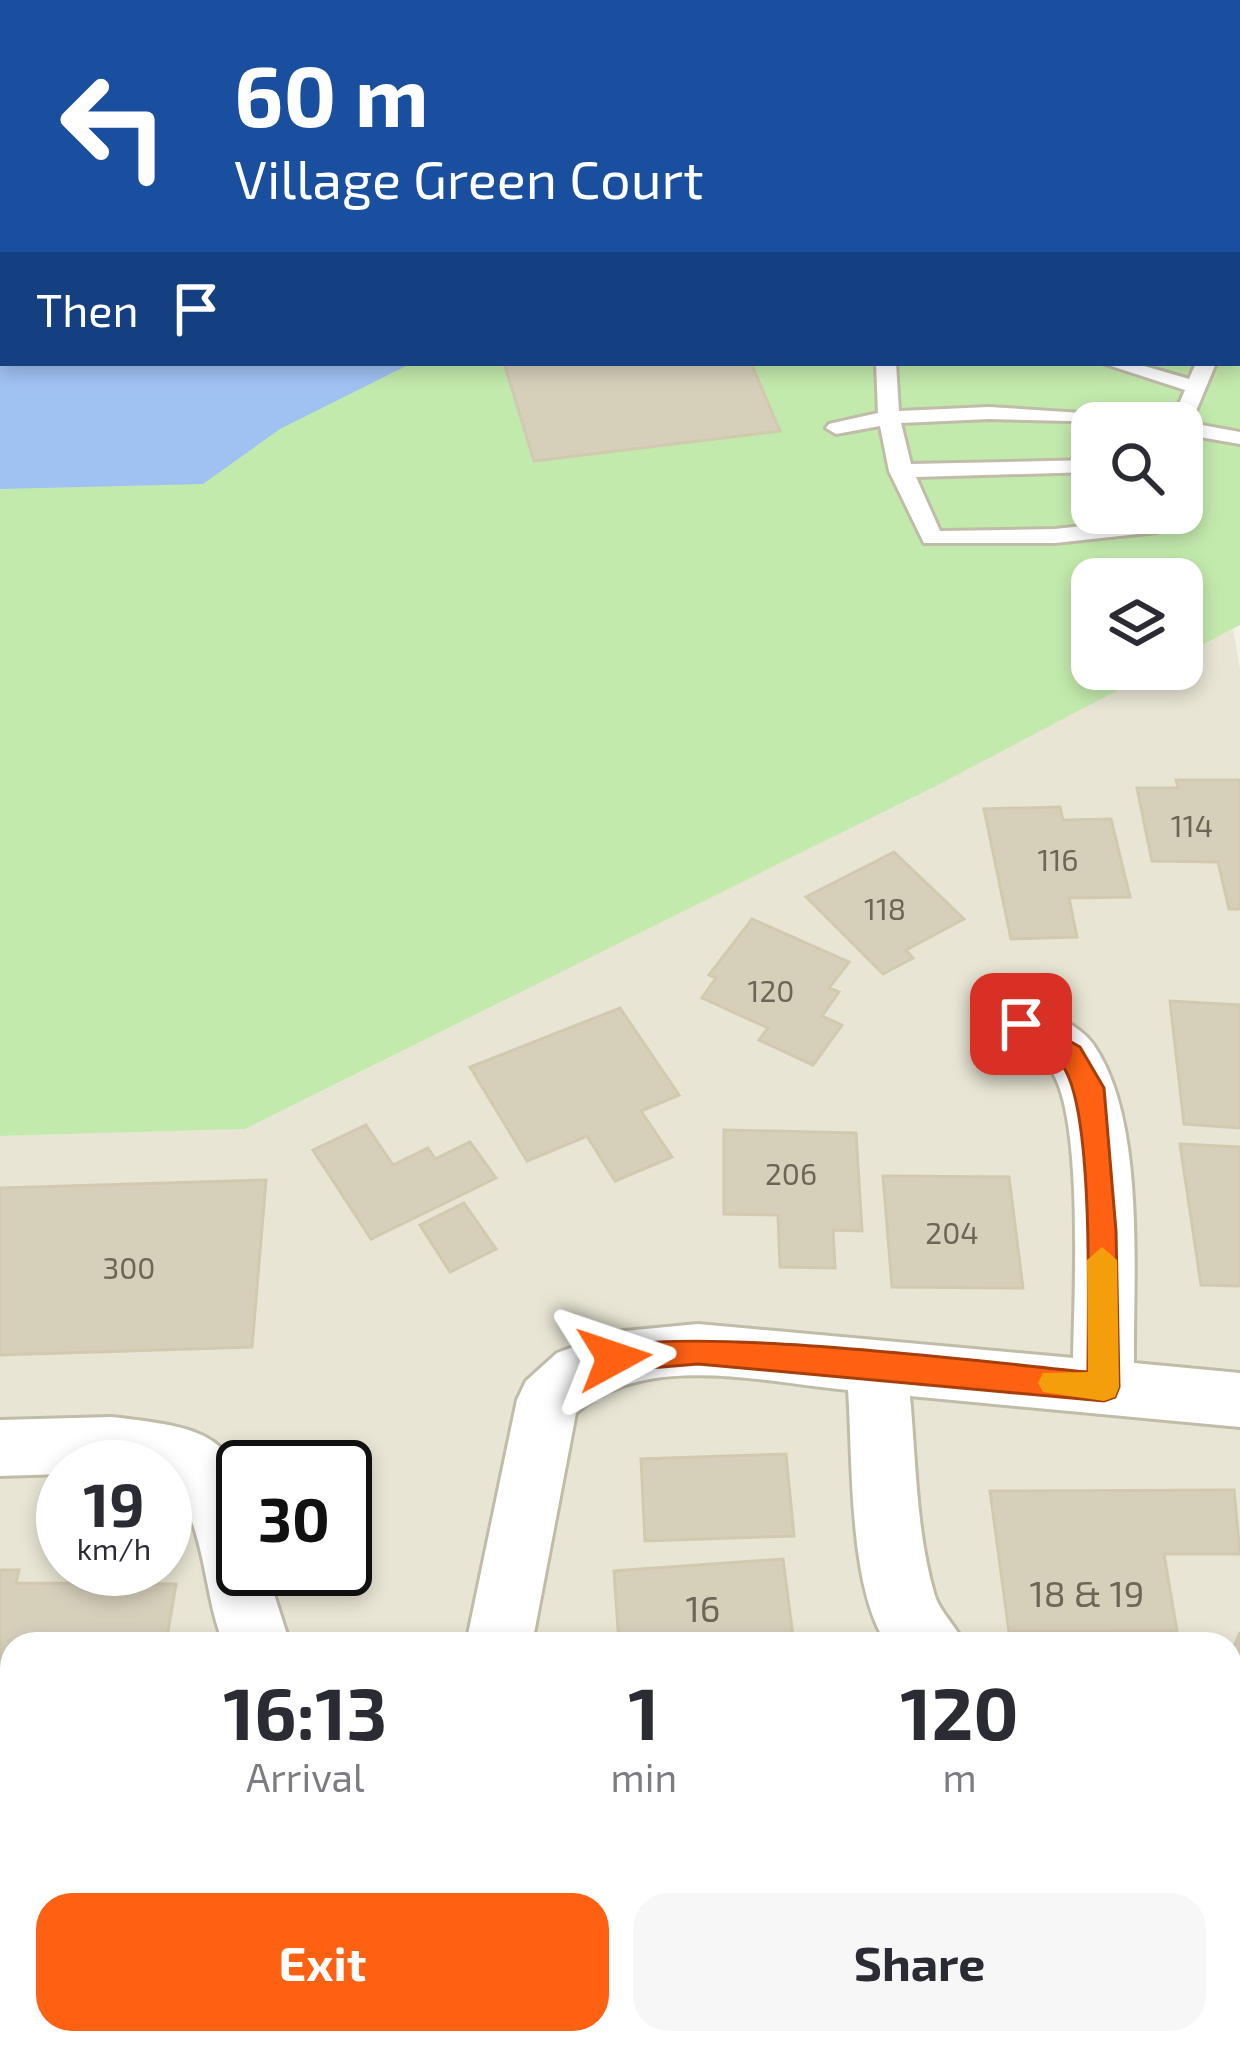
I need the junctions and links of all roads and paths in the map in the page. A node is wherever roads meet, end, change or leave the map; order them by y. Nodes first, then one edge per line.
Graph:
1 (886, 366) edge
2 (1123, 366) edge
3 (1205, 366) edge
4 (1197, 387) junction
5 (1191, 402) edge
6 (885, 417) junction
7 (1071, 417) edge
8 (836, 428) dead end
9 (1203, 430) edge
10 (1240, 438) edge
11 (1071, 467) edge
12 (900, 471) junction
13 (1071, 533) edge
14 (1021, 1024) dead end
15 (876, 1366) junction
16 (1104, 1387) junction
17 (1240, 1400) edge
18 (0, 1448) edge
19 (254, 1632) edge
20 (501, 1632) edge
21 (920, 1632) edge

1 - 6 lane
2 - 4 lane
3 - 4 lane
4 - 5 lane
6 - 7 lane
6 - 8 lane
6 - 12 lane
9 - 10 lane
11 - 12 lane
12 - 13 lane
14 - 16 street
15 - 16 street
15 - 20 street
15 - 21 street
16 - 17 street
18 - 19 street

